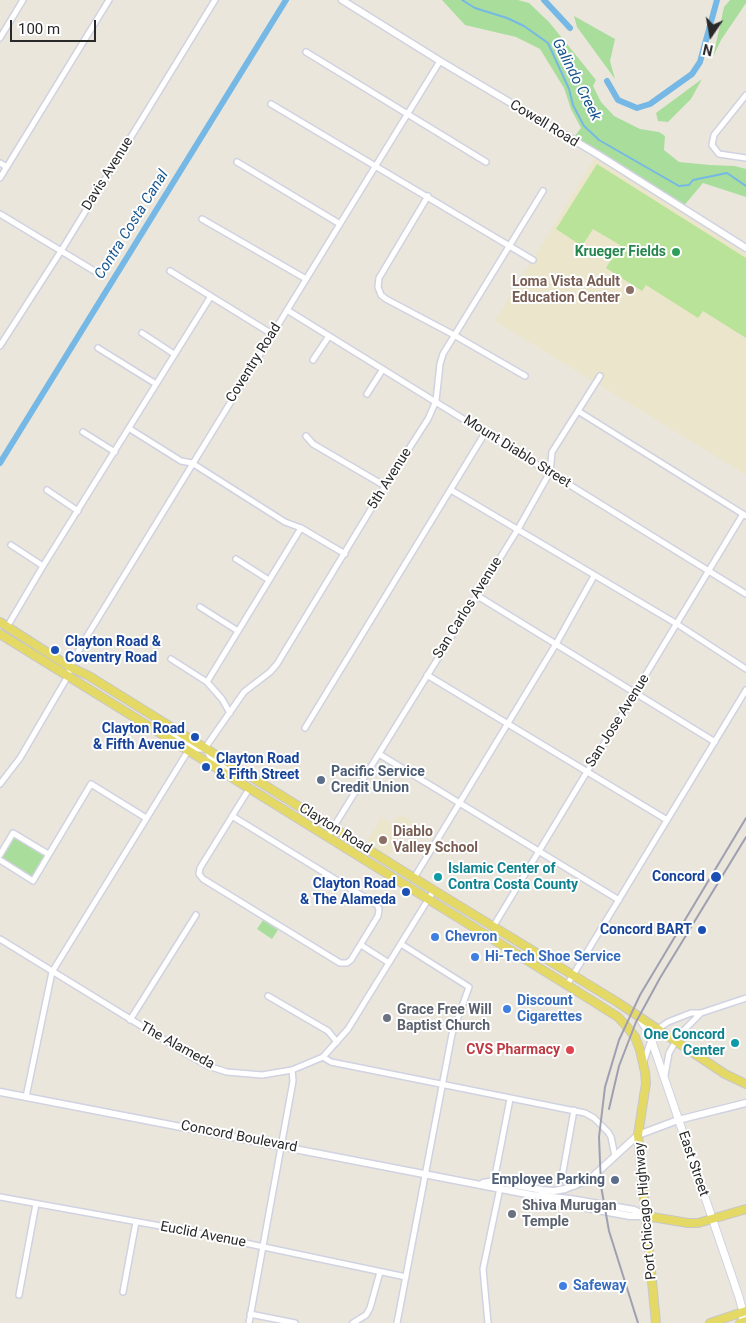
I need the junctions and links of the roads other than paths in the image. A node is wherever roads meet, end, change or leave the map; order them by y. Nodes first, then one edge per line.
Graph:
1 (23, 0) edge
2 (110, 0) edge
3 (215, 0) edge
4 (342, 0) edge
5 (0, 38) edge
6 (306, 52) dead end
7 (440, 61) junction
8 (746, 95) edge
9 (271, 104) dead end
10 (408, 113) junction
11 (746, 158) edge
12 (237, 162) dead end
13 (486, 162) dead end
14 (0, 163) edge
15 (376, 165) junction
16 (7, 167) junction
17 (0, 178) edge
18 (543, 191) dead end
19 (428, 196) junction
20 (0, 214) edge
21 (202, 219) dead end
22 (340, 224) junction
23 (510, 245) junction
24 (746, 248) edge
25 (61, 250) junction
26 (533, 260) dead end
27 (170, 271) dead end
28 (96, 272) dead end
29 (306, 279) junction
30 (211, 296) junction
31 (287, 310) junction
32 (142, 333) dead end
33 (272, 334) junction
34 (454, 335) junction
35 (329, 336) junction
36 (0, 346) edge
37 (98, 348) dead end
38 (174, 354) junction
39 (313, 360) dead end
40 (383, 369) junction
41 (525, 376) dead end
42 (600, 376) dead end
43 (156, 384) junction
44 (367, 394) dead end
45 (436, 401) junction
46 (578, 411) junction
47 (130, 429) junction
48 (83, 432) dead end
49 (485, 433) junction
50 (306, 436) dead end
51 (115, 452) junction
52 (192, 463) junction
53 (550, 472) junction
54 (385, 486) junction
55 (47, 490) dead end
56 (451, 490) junction
57 (78, 511) junction
58 (744, 515) edge
59 (301, 528) junction
60 (518, 529) junction
61 (11, 545) dead end
62 (345, 554) junction
63 (236, 559) dead end
64 (43, 566) junction
65 (709, 571) junction
66 (594, 576) junction
67 (269, 580) junction
68 (746, 594) edge
69 (476, 595) junction
70 (200, 607) dead end
71 (0, 622) edge
72 (677, 624) junction
73 (7, 627) junction
74 (238, 631) junction
75 (0, 634) edge
76 (556, 644) junction
77 (171, 659) dead end
78 (70, 667) junction
79 (746, 668) edge
80 (68, 676) junction
81 (427, 676) junction
82 (207, 682) junction
83 (746, 690) edge
84 (636, 693) junction
85 (230, 713) junction
86 (508, 724) junction
87 (306, 728) dead end
88 (157, 732) junction
89 (714, 742) junction
90 (205, 748) junction
91 (188, 751) junction
92 (379, 754) junction
93 (587, 772) junction
94 (239, 782) junction
95 (0, 784) edge
96 (249, 789) junction
97 (459, 803) junction
98 (232, 816) junction
99 (146, 818) junction
100 (667, 820) junction
101 (334, 827) junction
102 (328, 836) junction
103 (538, 851) junction
104 (48, 854) junction
105 (0, 855) edge
106 (0, 860) edge
107 (414, 878) junction
108 (434, 890) junction
109 (429, 900) junction
110 (619, 900) junction
111 (196, 916) dead end
112 (493, 927) junction
113 (0, 938) edge
114 (401, 944) junction
115 (361, 945) junction
116 (389, 963) junction
117 (52, 972) junction
118 (574, 975) junction
119 (567, 985) junction
120 (268, 996) dead end
121 (746, 998) edge
122 (701, 1013) junction
123 (639, 1017) junction
124 (618, 1018) joint
125 (130, 1020) junction
126 (658, 1029) junction
127 (651, 1040) junction
128 (676, 1041) junction
129 (337, 1042) junction
130 (323, 1058) junction
131 (644, 1062) junction
132 (292, 1070) junction
133 (664, 1078) junction
134 (746, 1084) edge
135 (443, 1086) junction
136 (0, 1092) edge
137 (26, 1097) junction
138 (510, 1099) junction
139 (746, 1103) edge
140 (574, 1110) junction
141 (678, 1120) junction
142 (638, 1135) junction
143 (282, 1145) junction
144 (615, 1156) junction
145 (426, 1173) junction
146 (494, 1181) junction
147 (478, 1184) junction
148 (576, 1186) junction
149 (500, 1188) junction
150 (0, 1197) edge
151 (36, 1204) junction
152 (746, 1209) edge
153 (646, 1216) junction
154 (712, 1220) junction
155 (136, 1222) junction
156 (264, 1247) junction
157 (380, 1272) junction
158 (406, 1277) junction
159 (123, 1292) dead end
160 (19, 1295) dead end
161 (745, 1313) edge
162 (250, 1314) junction
163 (746, 1320) edge
164 (249, 1323) edge
165 (295, 1323) edge
166 (353, 1323) edge
167 (397, 1323) edge
168 (488, 1323) edge
169 (656, 1323) edge
170 (710, 1323) edge
171 (742, 1323) edge

1 - 5 street
2 - 16 street
3 - 25 street, Davis Avenue
4 - 7 street, Cowell Road
6 - 10 street
7 - 10 street, Coventry Road
7 - 24 street, Cowell Road
8 - 11 street
9 - 15 street
10 - 13 street
10 - 15 street, Coventry Road
12 - 22 street
14 - 16 street
15 - 19 street
15 - 22 street, Coventry Road
16 - 17 street
18 - 23 street, 5th Avenue
19 - 23 street
19 - 34 street
20 - 25 street
21 - 29 street
22 - 29 street, Coventry Road
23 - 26 street
23 - 34 street, 5th Avenue
25 - 28 street
25 - 36 street, Davis Avenue
27 - 30 street
29 - 31 street, Coventry Road
30 - 33 street
30 - 38 street
31 - 33 street, Coventry Road
31 - 35 street, Mount Diablo Street
32 - 38 street
33 - 52 street, Coventry Road
34 - 41 street
34 - 45 street, 5th Avenue
35 - 39 street
35 - 40 street, Mount Diablo Street
37 - 43 street
38 - 43 street
40 - 44 street
40 - 45 street, Mount Diablo Street
42 - 46 street, San Carlos Avenue
43 - 47 street
45 - 49 street, Mount Diablo Street
45 - 54 street, 5th Avenue
46 - 53 street, San Carlos Avenue
46 - 58 street
47 - 51 street
47 - 52 street
48 - 51 street
49 - 53 street, Mount Diablo Street
49 - 56 street
50 - 54 street
51 - 57 street
52 - 59 street
52 - 78 street, Coventry Road
53 - 60 street, San Carlos Avenue
53 - 65 street, Mount Diablo Street
54 - 62 street, 5th Avenue
55 - 57 street
56 - 60 street
56 - 87 street
57 - 64 street
58 - 65 street, San Jose Avenue
59 - 62 street
59 - 67 street
60 - 66 street
60 - 69 street, San Carlos Avenue
61 - 64 street
62 - 85 street, 5th Avenue
63 - 67 street
64 - 73 street
65 - 68 street, Mount Diablo Street
65 - 72 street, San Jose Avenue
66 - 72 street
66 - 76 street
67 - 74 street
69 - 76 street
69 - 81 street, San Carlos Avenue
70 - 74 street
71 - 73 main road, Clayton Road
72 - 79 street
72 - 84 street, San Jose Avenue
73 - 78 main road, Clayton Road
74 - 82 street
75 - 80 main road, Clayton Road
76 - 84 street
76 - 86 street
77 - 82 street
78 - 80 street, Coventry Road
78 - 90 main road, Clayton Road
80 - 88 main road, Clayton Road
80 - 95 street, Coventry Road
81 - 86 street
81 - 92 street, San Carlos Avenue
82 - 85 street
83 - 89 street
84 - 89 street
84 - 93 street, San Jose Avenue
85 - 90 street, 5th Avenue
86 - 93 street
86 - 97 street
88 - 90 street
88 - 91 main road, Clayton Road
89 - 100 street
90 - 94 street
90 - 101 main road, Clayton Road
91 - 94 main road, Clayton Road
91 - 99 street
92 - 97 street
92 - 101 street, San Carlos Avenue
93 - 100 street
93 - 103 street, San Jose Avenue
94 - 96 main road, Clayton Road
96 - 98 street
96 - 102 main road, Clayton Road
97 - 103 street
97 - 107 street
98 - 115 street
98 - 115 street
99 - 104 street
99 - 117 street
100 - 110 street
101 - 102 street, San Carlos Avenue
101 - 107 main road, Clayton Road
102 - 109 main road, Clayton Road
103 - 110 street
103 - 112 street, San Jose Avenue
104 - 105 street
104 - 106 street
107 - 108 main road, Clayton Road
108 - 109 street, The Alameda
108 - 112 main road, Clayton Road
109 - 114 street, The Alameda
109 - 119 main road, Clayton Road
110 - 118 street
111 - 125 street
112 - 118 main road, Clayton Road
113 - 117 street, The Alameda
114 - 116 street, The Alameda
114 - 135 street
115 - 116 street
116 - 129 street, The Alameda
117 - 125 street, The Alameda
117 - 137 street
118 - 119 street
118 - 123 main road, Clayton Road
119 - 124 main road, Clayton Road
120 - 129 street
121 - 122 street
122 - 126 street
122 - 128 street
123 - 126 main road, Clayton Road
123 - 127 main road, East Street
124 - 131 main road, Port Chicago Highway
125 - 132 street, The Alameda
126 - 127 street
126 - 128 main road, Clayton Road
127 - 131 street
127 - 133 main road, East Street
128 - 133 street
128 - 134 main road, Clayton Road
129 - 130 street, The Alameda
130 - 132 street, The Alameda
130 - 135 street
131 - 142 main road, Port Chicago Highway
132 - 143 street
133 - 141 main road, East Street
135 - 138 street
135 - 145 street
136 - 137 street, Concord Boulevard
137 - 143 street, Concord Boulevard
138 - 140 street
138 - 146 street
139 - 141 street
140 - 144 street
140 - 148 street
141 - 142 street
141 - 154 main road, East Street
142 - 144 street
142 - 153 main road, Port Chicago Highway
143 - 145 street, Concord Boulevard
143 - 156 street
144 - 148 street
145 - 147 street, Concord Boulevard
145 - 158 street
146 - 147 street, Concord Boulevard
146 - 148 street, Concord Boulevard
147 - 149 street, Concord Boulevard
149 - 153 street, Concord Boulevard
149 - 168 street
150 - 151 street, Euclid Avenue
151 - 155 street, Euclid Avenue
151 - 160 street
152 - 154 main road, Concord Boulevard
153 - 154 main road, Concord Boulevard
153 - 169 main road, Port Chicago Highway
154 - 161 main road, East Street
155 - 156 street, Euclid Avenue
155 - 159 street
156 - 157 street, Euclid Avenue
156 - 162 street
157 - 158 street, Euclid Avenue
157 - 166 street
158 - 167 street
161 - 170 main road
161 - 171 main road, East Street
162 - 164 street
162 - 165 street
163 - 171 main road

